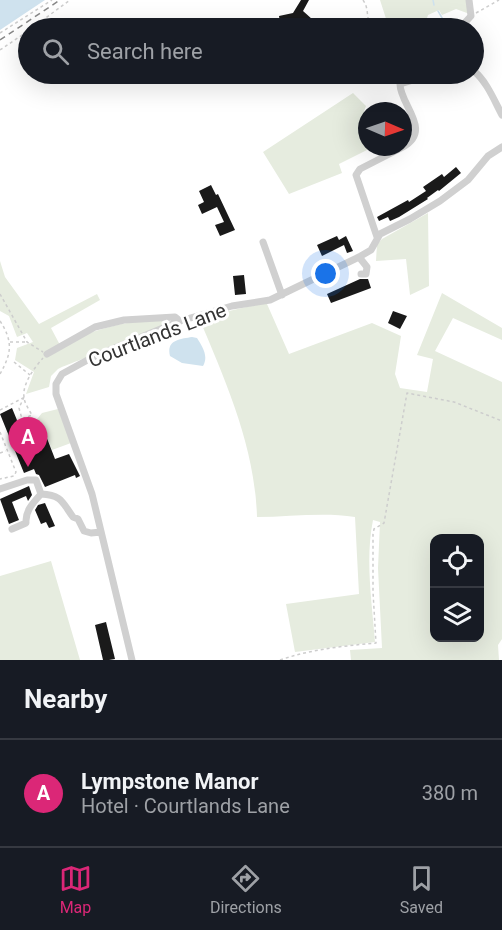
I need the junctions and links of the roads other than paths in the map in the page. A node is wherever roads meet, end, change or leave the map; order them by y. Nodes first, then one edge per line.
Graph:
1 (469, 0) edge
2 (469, 18) edge
3 (400, 84) edge
4 (484, 84) edge
5 (406, 102) edge
6 (502, 115) edge
7 (412, 116) edge
8 (412, 139) edge
9 (502, 147) edge
10 (385, 156) edge
11 (377, 237) junction
12 (262, 242) dead end
13 (359, 257) junction
14 (361, 274) dead end
15 (282, 295) junction
16 (177, 319) junction
17 (47, 354) road end
18 (0, 489) edge
19 (41, 494) junction
20 (12, 529) dead end
21 (101, 532) junction
22 (132, 660) edge

1 - 2 street
3 - 5 street
4 - 6 street
7 - 8 street
9 - 11 street, Courtlands Lane
10 - 11 street
11 - 13 street, Courtlands Lane
12 - 15 street
13 - 14 street
13 - 15 street, Courtlands Lane
15 - 16 street, Courtlands Lane
16 - 17 street
16 - 21 street, Courtlands Lane
18 - 19 street
19 - 20 street
19 - 21 street
21 - 22 street, Courtlands Lane

